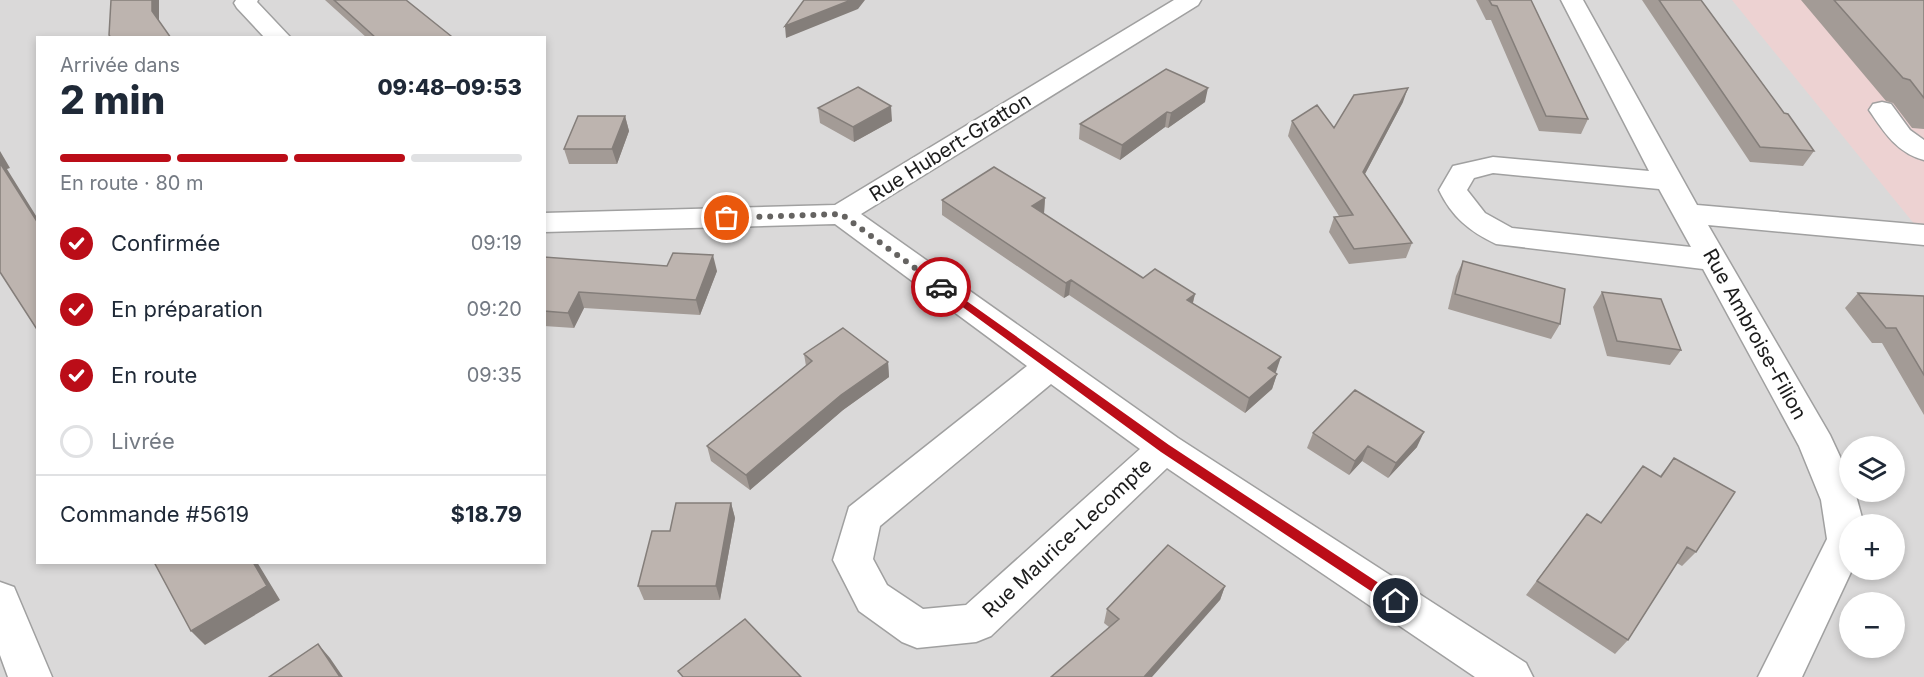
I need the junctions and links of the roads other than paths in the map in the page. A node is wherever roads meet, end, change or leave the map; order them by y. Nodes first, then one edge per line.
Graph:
1 (247, 0) edge
2 (1190, 0) edge
3 (1572, 0) edge
4 (277, 36) edge
5 (1882, 110) dead end
6 (1924, 152) edge
7 (1669, 181) junction
8 (1688, 213) junction
9 (841, 214) junction
10 (546, 223) edge
11 (1924, 235) edge
12 (1713, 260) junction
13 (1050, 366) junction
14 (1165, 448) junction
15 (0, 600) edge
16 (30, 677) edge
17 (1511, 677) edge
18 (1780, 677) edge

1 - 4 street
2 - 9 street, Rue Hubert-Gratton
3 - 7 street, Rue Ambroise-Filion
5 - 6 street
7 - 8 street, Rue Ambroise-Filion
7 - 12 street
8 - 11 street
8 - 12 street, Rue Ambroise-Filion
9 - 10 street, Rue Hubert-Gratton
9 - 13 street, Rue Maurice-Lecompte
12 - 18 street, Rue Ambroise-Filion
13 - 14 street, Rue Maurice-Lecompte
13 - 14 street, Rue Maurice-Lecompte
14 - 17 street, Rue Maurice-Lecompte
15 - 16 street

